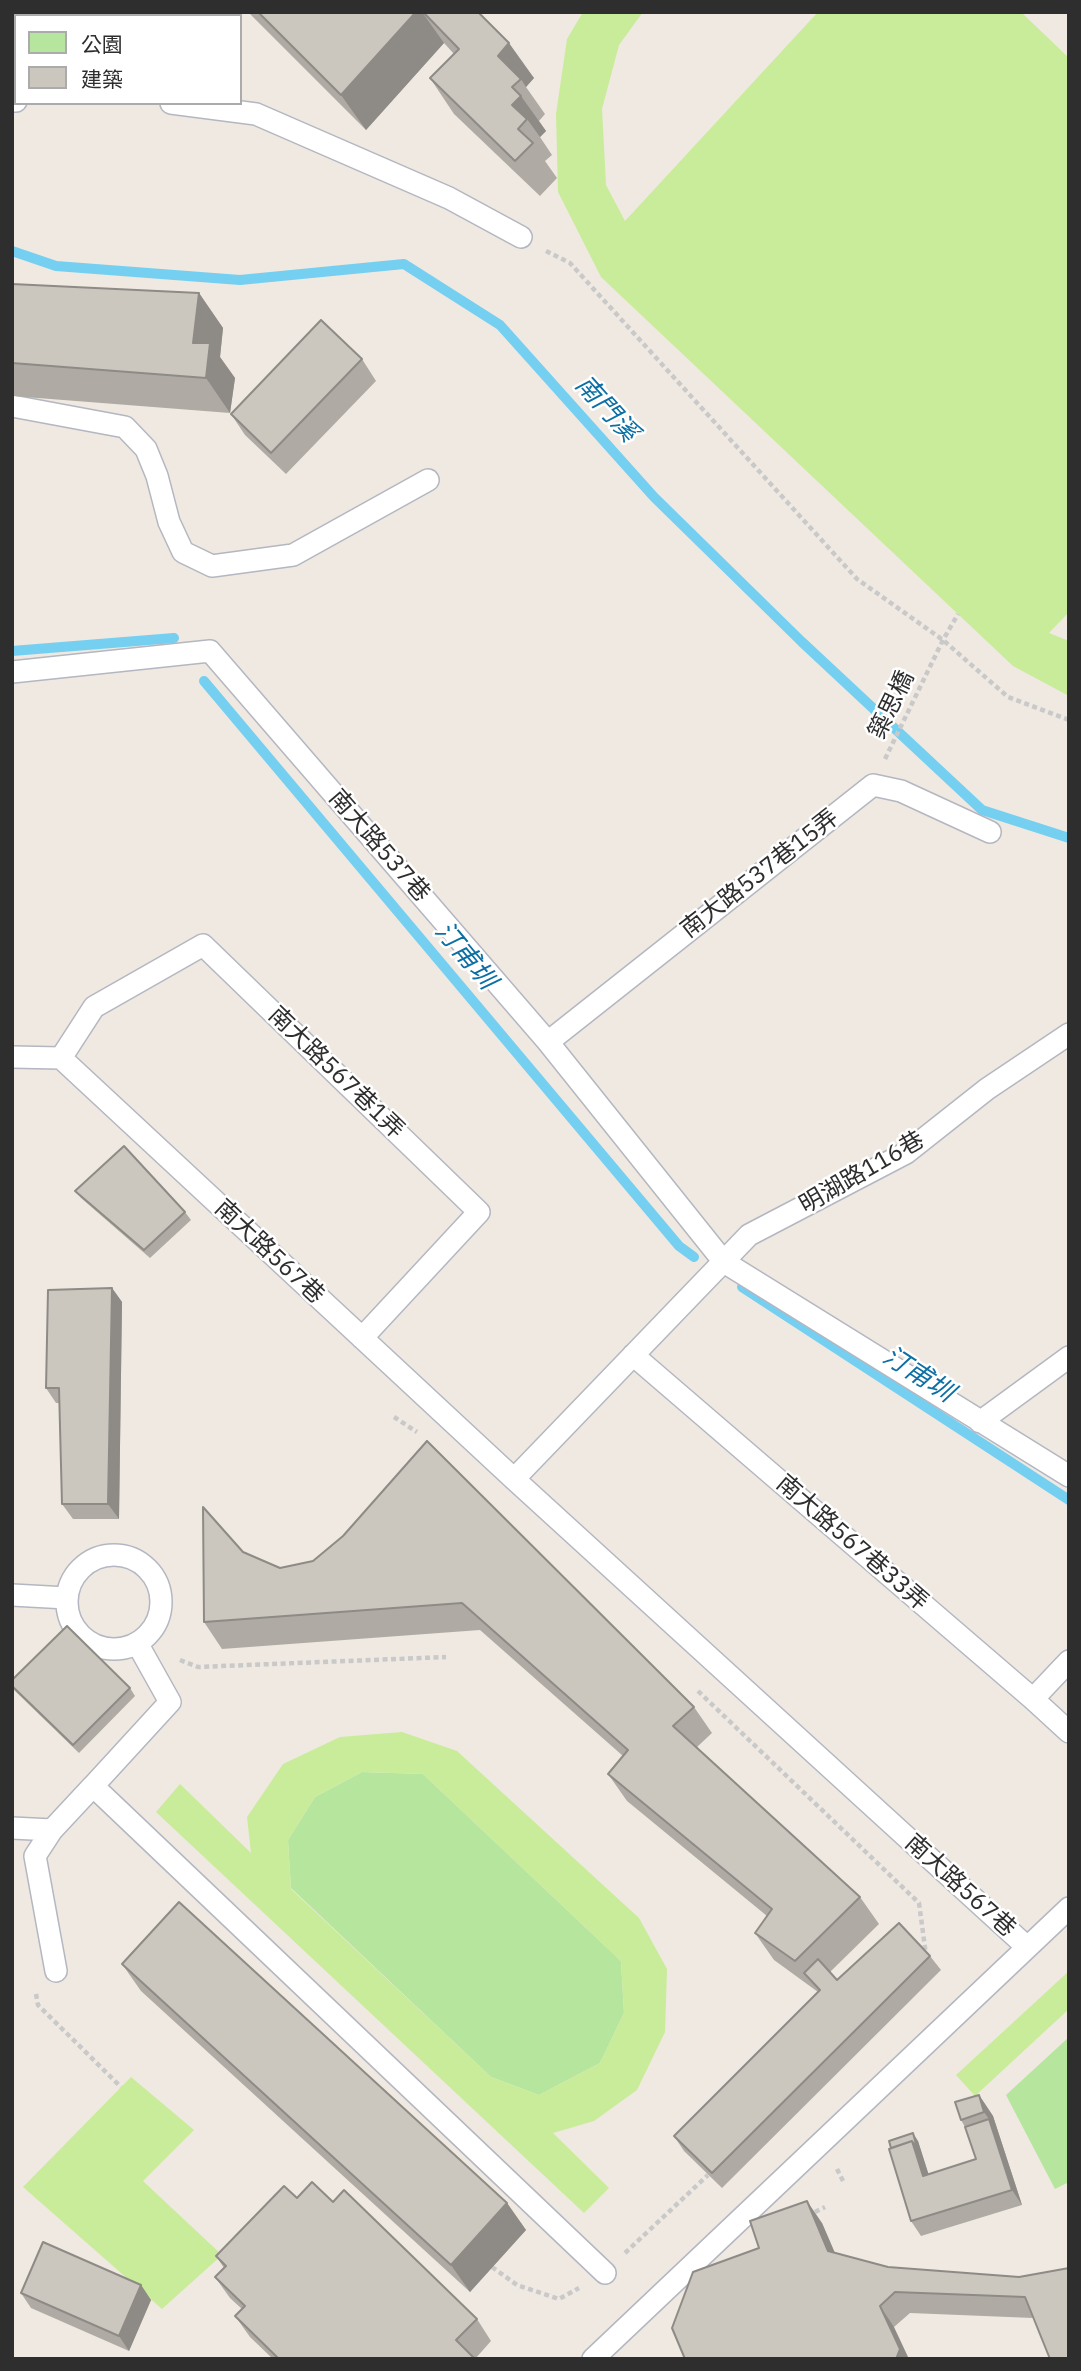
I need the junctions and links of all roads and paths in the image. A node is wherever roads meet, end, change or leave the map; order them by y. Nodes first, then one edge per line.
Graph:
1 (186, 105) edge
2 (521, 237) joint
3 (12, 406) edge
4 (428, 480) dead end
5 (958, 614) dead end
6 (943, 640) junction
7 (12, 672) edge
8 (1069, 720) edge
9 (873, 785) junction
10 (990, 832) dead end
11 (1069, 1034) edge
12 (548, 1042) junction
13 (12, 1057) edge
14 (61, 1058) junction
15 (724, 1262) junction
16 (362, 1338) junction
17 (633, 1355) junction
18 (1069, 1357) edge
19 (394, 1417) dead end
20 (979, 1422) junction
21 (426, 1439) edge
22 (1069, 1476) edge
23 (514, 1479) junction
24 (12, 1595) edge
25 (67, 1598) junction
26 (137, 1643) junction
27 (446, 1657) dead end
28 (1069, 1661) edge
29 (688, 1681) dead end
30 (1034, 1699) junction
31 (1069, 1732) edge
32 (93, 1786) junction
33 (12, 1828) edge
34 (52, 1830) junction
35 (1069, 1908) edge
36 (1027, 1947) junction
37 (926, 1955) edge
38 (56, 1971) dead end
39 (837, 2169) dead end
40 (844, 2183) dead end
41 (825, 2207) dead end
42 (815, 2212) edge
43 (605, 2273) dead end
44 (593, 2359) edge

1 - 2 lane
2 - 6 path
3 - 4 lane
5 - 6 path, 築思橋
6 - 8 path
6 - 9 path, 築思橋
7 - 12 lane, 南大路537巷
9 - 10 lane
9 - 12 lane, 南大路537巷15弄
11 - 15 lane, 明湖路116巷
12 - 15 lane, 南大路537巷
13 - 14 lane
14 - 16 lane, 南大路567巷
14 - 16 lane, 南大路567巷1弄
15 - 17 lane
15 - 20 lane, 南大路537巷
16 - 23 lane, 南大路567巷
17 - 23 lane
17 - 30 lane, 南大路567巷33弄
18 - 20 lane
19 - 21 path
20 - 22 lane, 南大路537巷
23 - 36 lane, 南大路567巷
24 - 25 lane
25 - 26 lane
25 - 26 lane
26 - 27 path
26 - 32 lane
28 - 30 lane
29 - 37 path
30 - 31 lane, 南大路567巷33弄
32 - 34 lane
32 - 43 lane
33 - 34 lane
34 - 38 lane
35 - 36 lane
36 - 44 lane, 南大路567巷
39 - 40 path
41 - 42 path

